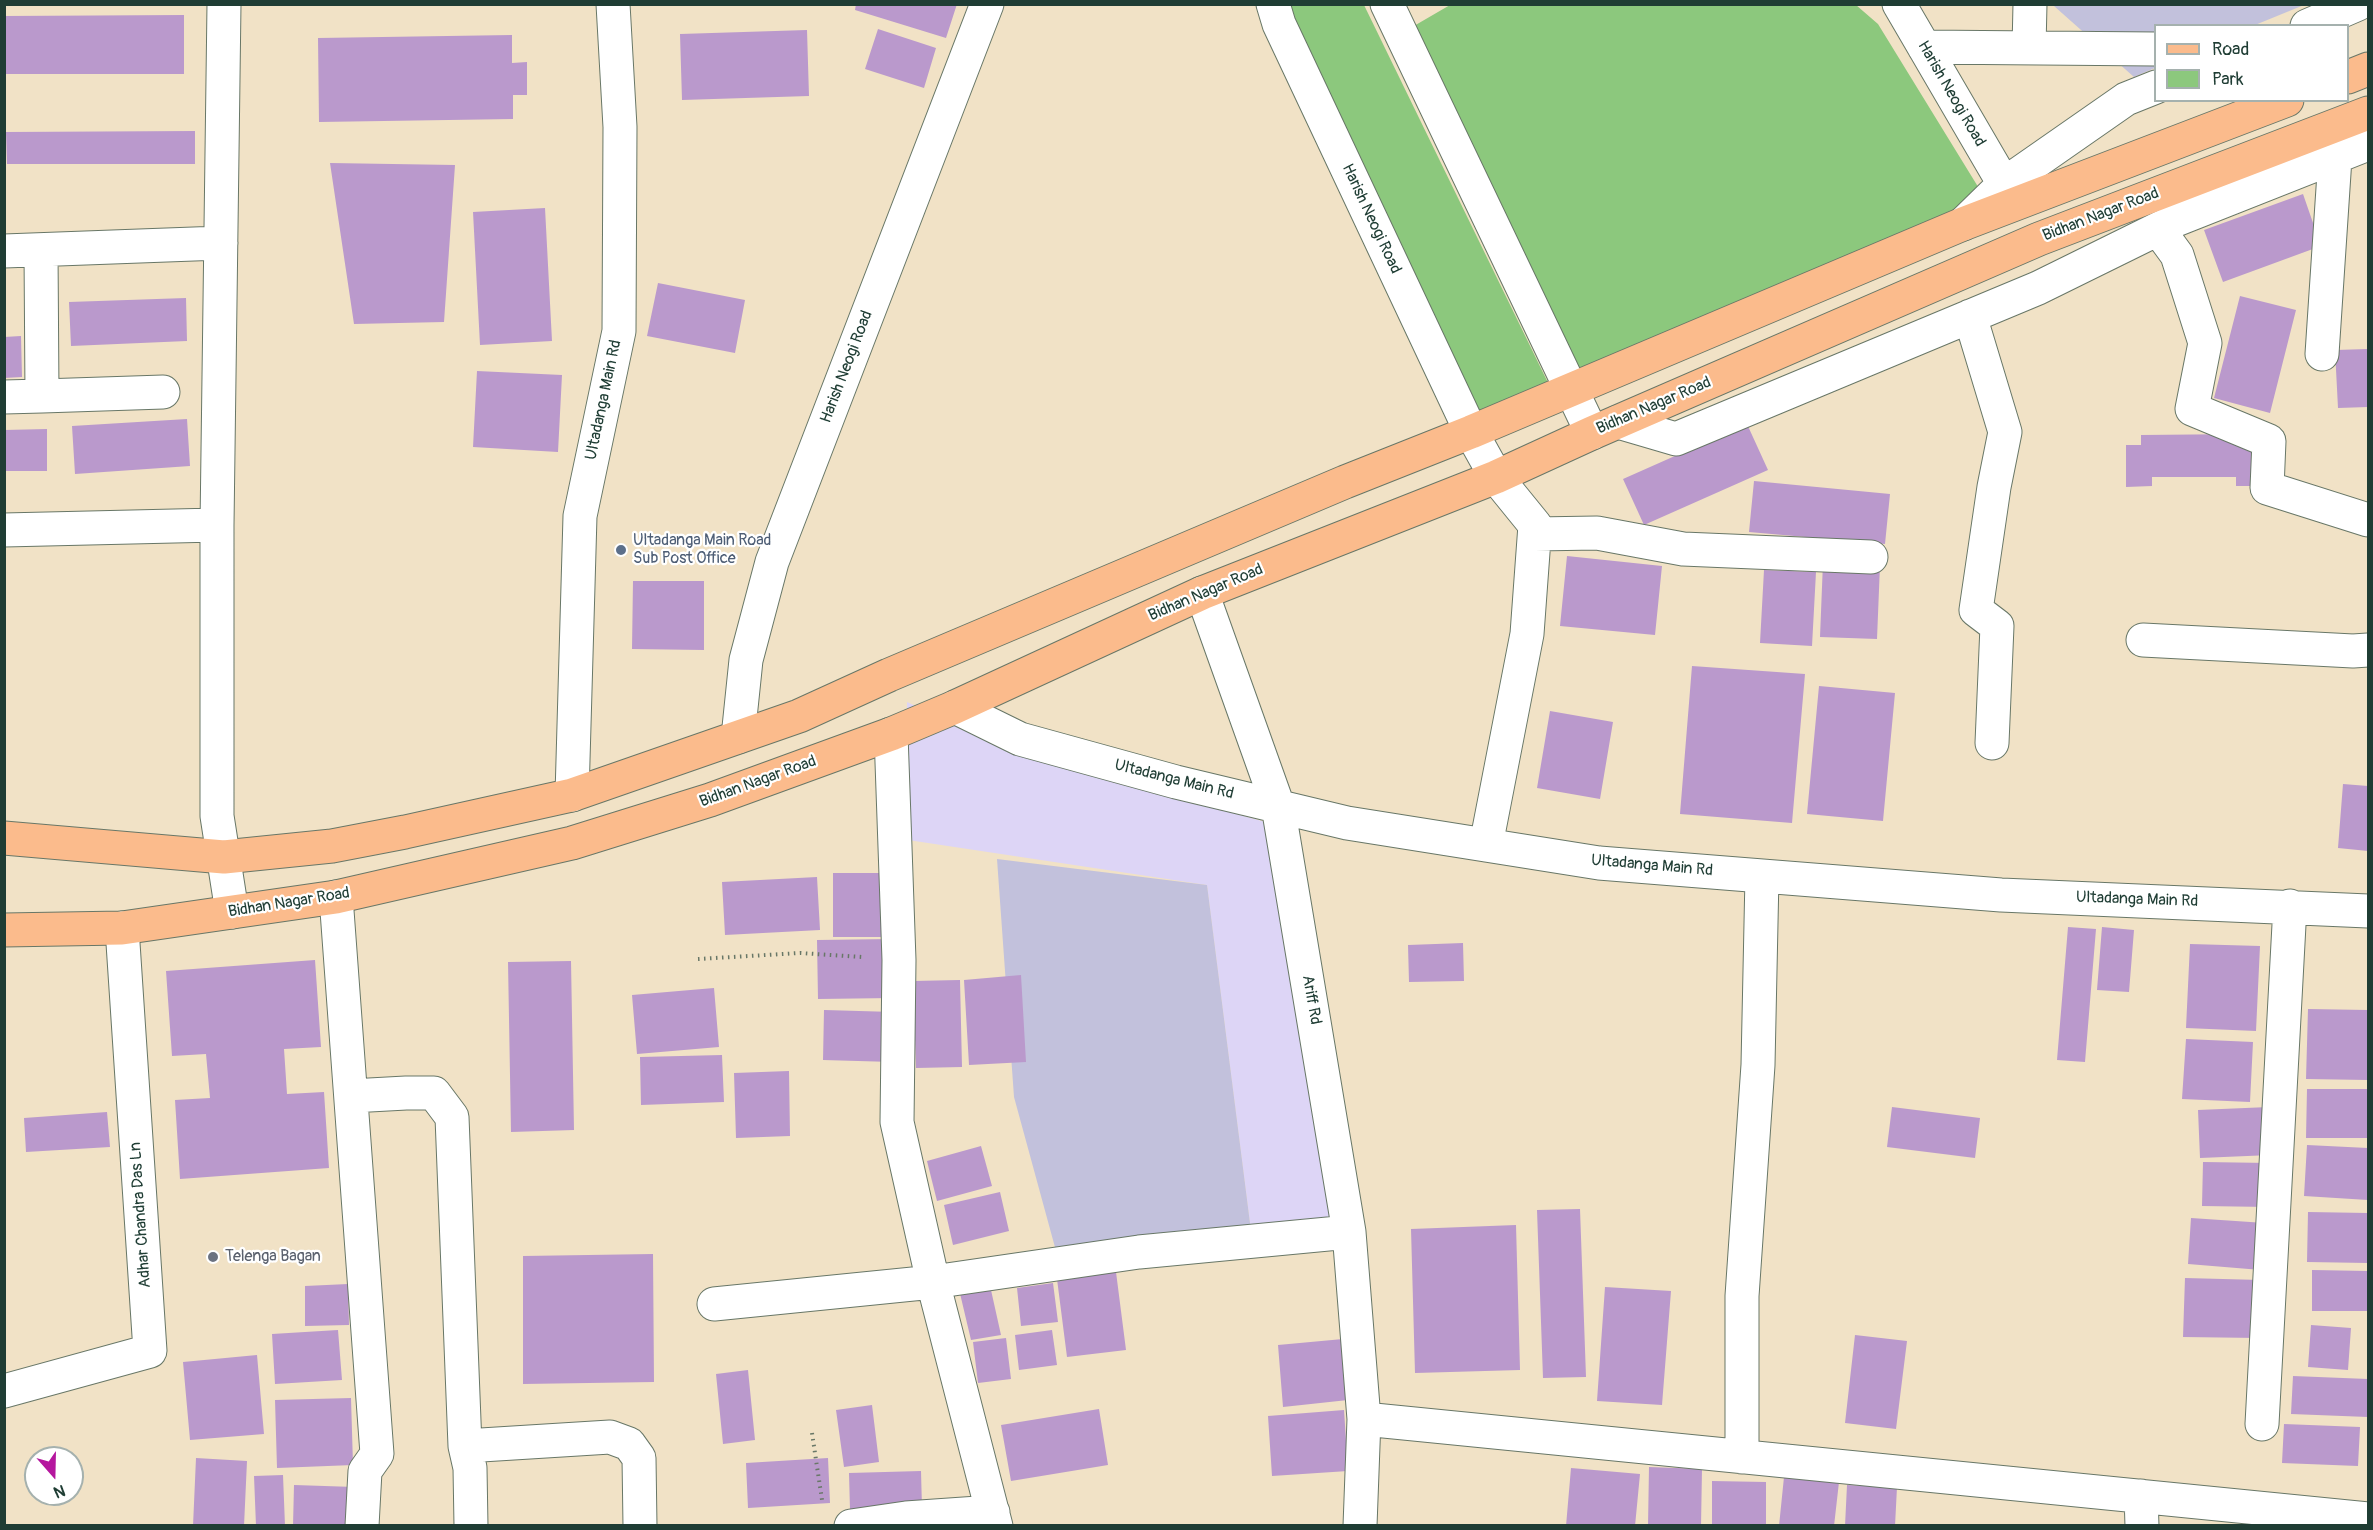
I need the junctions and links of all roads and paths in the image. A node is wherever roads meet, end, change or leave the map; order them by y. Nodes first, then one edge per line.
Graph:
1 (224, 4) edge
2 (613, 4) edge
3 (987, 4) edge
4 (1273, 4) edge
5 (1387, 4) edge
6 (1899, 4) edge
7 (2030, 4) edge
8 (2358, 4) edge
9 (2312, 24) edge
10 (1924, 47) junction
11 (2030, 48) junction
12 (2154, 49) edge
13 (2368, 69) edge
14 (2349, 77) edge
15 (2154, 88) edge
16 (2281, 102) edge
17 (2368, 113) edge
18 (2368, 144) edge
19 (2335, 158) junction
20 (2013, 193) junction
21 (2158, 229) junction
22 (221, 243) junction
23 (4, 250) edge
24 (42, 250) junction
25 (1970, 316) junction
26 (2322, 354) dead end
27 (1570, 389) junction
28 (163, 392) dead end
29 (42, 396) junction
30 (4, 397) edge
31 (1605, 427) junction
32 (1471, 432) junction
33 (1496, 477) junction
34 (2368, 520) edge
35 (217, 525) junction
36 (4, 530) edge
37 (1535, 534) junction
38 (1871, 557) dead end
39 (1202, 593) junction
40 (2143, 640) dead end
41 (2368, 650) edge
42 (955, 707) junction
43 (891, 734) junction
44 (738, 737) junction
45 (1992, 743) dead end
46 (572, 795) junction
47 (1278, 806) junction
48 (4, 838) edge
49 (1486, 845) junction
50 (224, 857) junction
51 (1762, 876) junction
52 (336, 897) junction
53 (2290, 906) junction
54 (2368, 911) edge
55 (232, 912) junction
56 (122, 928) junction
57 (4, 930) edge
58 (698, 959) dead end
59 (899, 960) junction
60 (351, 1096) junction
61 (1349, 1232) junction
62 (933, 1282) junction
63 (714, 1304) dead end
64 (4, 1391) edge
65 (1364, 1419) junction
66 (2262, 1424) dead end
67 (812, 1433) dead end
68 (465, 1446) junction
69 (1742, 1457) junction
70 (823, 1502) dead end
71 (2141, 1511) edge
72 (995, 1519) edge
73 (2368, 1519) edge
74 (362, 1526) edge
75 (471, 1526) edge
76 (640, 1526) edge
77 (851, 1526) edge
78 (1360, 1526) edge

1 - 22 street
2 - 46 street, Ultadanga Main Rd
3 - 44 street, Harish Neogi Road
4 - 32 street, Harish Neogi Road
5 - 27 street
6 - 10 street, Harish Neogi Road
7 - 11 street
8 - 9 street
10 - 11 street
10 - 20 street, Harish Neogi Road
11 - 12 street
13 - 14 main road
15 - 20 street
16 - 20 main road
17 - 31 main road, Bidhan Nagar Road
18 - 19 street
19 - 21 street
19 - 26 street
20 - 27 main road
21 - 25 street
21 - 34 street
22 - 24 street
22 - 35 street
23 - 24 street
24 - 29 street
25 - 31 street
25 - 45 street
27 - 31 street
27 - 32 main road
28 - 29 street
29 - 30 street
31 - 33 main road, Bidhan Nagar Road
32 - 33 street, Harish Neogi Road
32 - 44 main road
33 - 37 street, Harish Neogi Road
33 - 39 main road, Bidhan Nagar Road
35 - 36 street
35 - 50 street
37 - 38 street
37 - 49 street
39 - 42 main road, Bidhan Nagar Road
39 - 47 street, Ariff Rd
40 - 41 street
42 - 43 main road, Bidhan Nagar Road
42 - 47 street, Ultadanga Main Rd
43 - 52 main road, Bidhan Nagar Road
43 - 59 street
44 - 46 main road
46 - 50 main road
47 - 49 street, Ultadanga Main Rd
47 - 61 street, Ariff Rd
48 - 50 main road
49 - 51 street, Ultadanga Main Rd
50 - 55 street
51 - 53 street, Ultadanga Main Rd
51 - 69 street
52 - 55 main road, Bidhan Nagar Road
52 - 60 street
53 - 54 street, Ultadanga Main Rd
53 - 66 street
55 - 56 main road, Bidhan Nagar Road
56 - 57 main road, Bidhan Nagar Road
56 - 64 street, Adhar Chandra Das Ln
58 - 59 path
59 - 62 street
60 - 68 street
60 - 74 street
61 - 62 street
61 - 65 street, Ariff Rd
62 - 63 street
62 - 72 street
65 - 69 street
65 - 78 street, Ariff Rd
67 - 70 path
68 - 75 street
68 - 76 street
69 - 71 street
71 - 73 street
72 - 77 street

